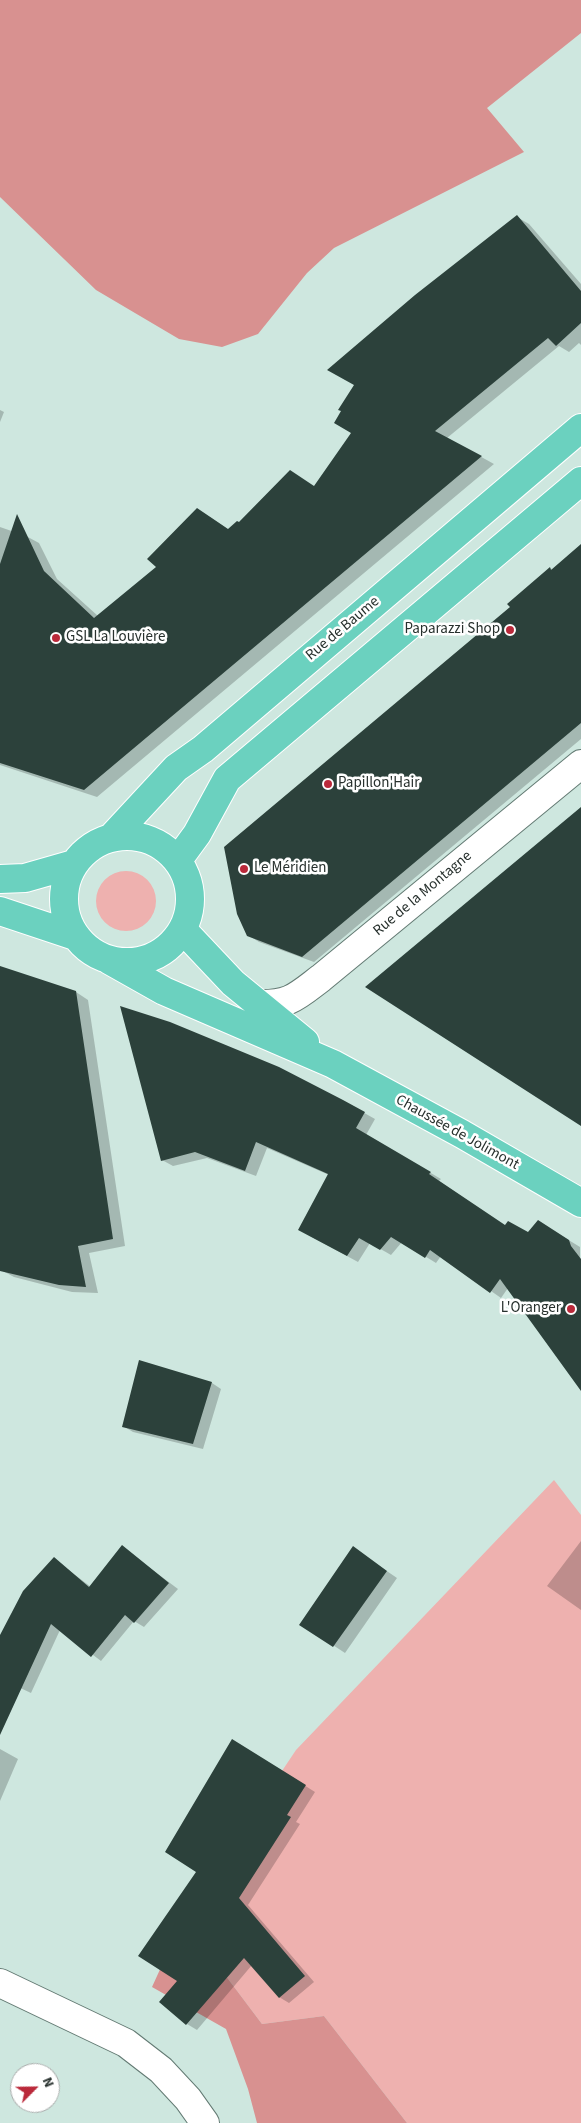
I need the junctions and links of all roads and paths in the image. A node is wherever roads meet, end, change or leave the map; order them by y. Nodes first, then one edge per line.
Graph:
1 (581, 428) edge
2 (581, 481) edge
3 (581, 764) edge
4 (112, 837) junction
5 (178, 860) junction
6 (74, 864) junction
7 (0, 879) edge
8 (0, 911) edge
9 (183, 930) junction
10 (75, 936) junction
11 (108, 960) junction
12 (257, 1004) junction
13 (333, 1064) junction
14 (581, 1203) edge
15 (0, 1983) edge
16 (205, 2123) edge

1 - 4 main road, Rue de Baume
2 - 5 main road
3 - 12 street, Rue de la Montagne
4 - 5 main road
4 - 6 main road
5 - 9 main road
6 - 7 main road
6 - 10 main road
8 - 10 main road
9 - 11 main road
9 - 12 main road, Chaussée de Jolimont
10 - 11 main road
11 - 13 main road, Chaussée de Jolimont
12 - 13 main road, Chaussée de Jolimont
13 - 14 main road, Chaussée de Jolimont
15 - 16 street

